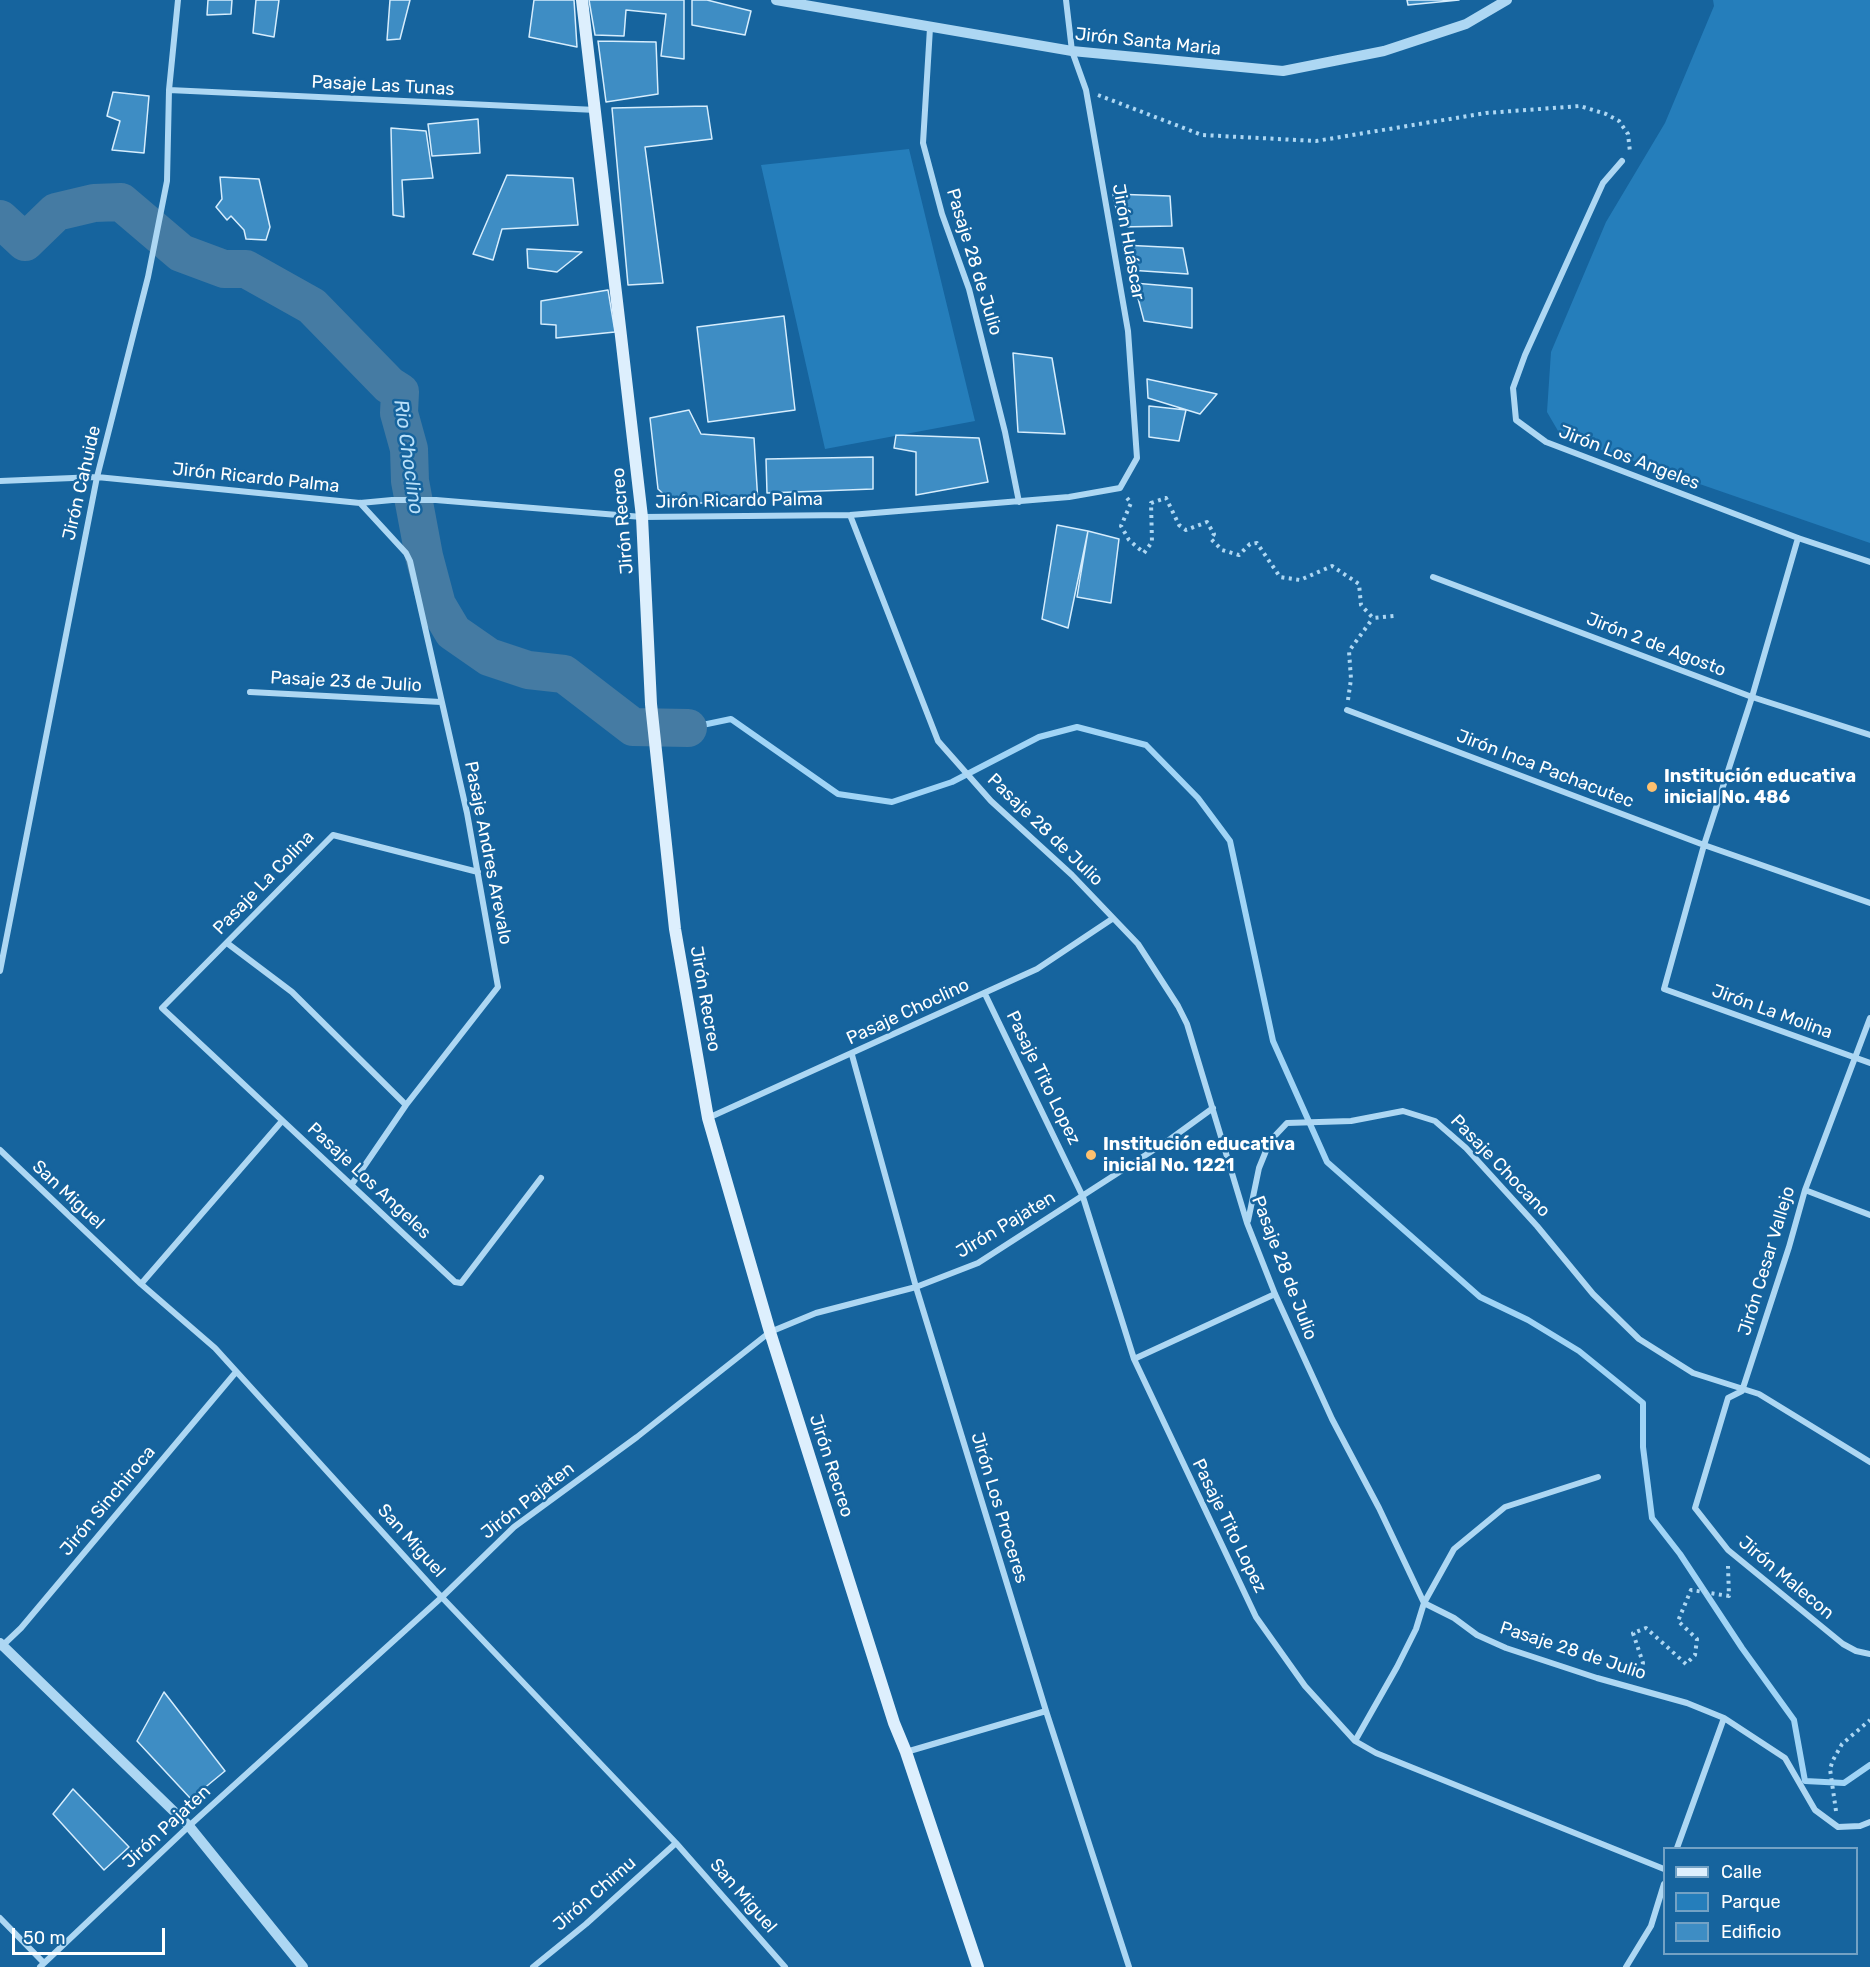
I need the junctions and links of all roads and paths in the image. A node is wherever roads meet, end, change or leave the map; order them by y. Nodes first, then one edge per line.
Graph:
1 (178, 0) edge
2 (582, 0) edge
3 (776, 0) edge
4 (1066, 0) edge
5 (1507, 0) edge
6 (810, 2) edge
7 (930, 28) junction
8 (1072, 51) junction
9 (169, 90) junction
10 (1086, 90) junction
11 (596, 110) junction
12 (1622, 161) joint
13 (97, 477) junction
14 (0, 481) edge
15 (1120, 488) junction
16 (1019, 502) junction
17 (360, 503) junction
18 (850, 515) junction
19 (642, 517) junction
20 (1798, 538) junction
21 (1870, 562) edge
22 (1433, 577) dead end
23 (1394, 616) dead end
24 (1373, 618) junction
25 (250, 692) dead end
26 (1752, 697) junction
27 (441, 702) junction
28 (1347, 710) joint
29 (1870, 735) edge
30 (1704, 845) junction
31 (478, 872) junction
32 (1870, 903) edge
33 (1112, 919) junction
34 (227, 943) junction
35 (0, 971) edge
36 (985, 994) junction
37 (162, 1008) joint
38 (1870, 1018) edge
39 (852, 1055) junction
40 (1855, 1057) junction
41 (1870, 1063) edge
42 (406, 1105) junction
43 (1213, 1108) junction
44 (708, 1118) junction
45 (282, 1121) junction
46 (0, 1150) edge
47 (541, 1178) dead end
48 (352, 1184) junction
49 (1805, 1190) junction
50 (1083, 1197) junction
51 (1870, 1215) edge
52 (1247, 1223) junction
53 (141, 1284) junction
54 (916, 1287) junction
55 (1275, 1294) junction
56 (770, 1332) junction
57 (1134, 1359) junction
58 (236, 1372) junction
59 (1742, 1391) junction
60 (1870, 1462) edge
61 (1598, 1477) dead end
62 (1695, 1508) joint
63 (1728, 1550) junction
64 (442, 1597) junction
65 (1424, 1603) junction
66 (1, 1645) edge
67 (1870, 1654) edge
68 (1638, 1688) junction
69 (1046, 1711) junction
70 (1724, 1718) junction
71 (1870, 1720) edge
72 (1355, 1742) junction
73 (906, 1752) junction
74 (1837, 1812) dead end
75 (1870, 1822) edge
76 (189, 1826) junction
77 (676, 1843) junction
78 (1677, 1847) edge
79 (1663, 1868) edge
80 (1663, 1890) edge
81 (0, 1918) edge
82 (42, 1965) edge
83 (303, 1967) edge
84 (533, 1967) edge
85 (785, 1967) edge
86 (978, 1967) edge
87 (1129, 1967) edge
88 (1626, 1967) edge

1 - 9 street, Jirón Cahuide
2 - 11 main road, Jirón Recreo
3 - 6 street, Jirón Santa Maria
4 - 8 street, Jirón Huáscar
5 - 8 street, Jirón Santa Maria
6 - 7 street, Jirón Santa Maria
7 - 8 street, Jirón Santa Maria
7 - 16 street, Pasaje 28 de Julio
8 - 10 street, Jirón Huáscar
9 - 11 street, Pasaje Las Tunas
9 - 13 street, Jirón Cahuide
10 - 12 path
10 - 15 street, Jirón Huáscar
11 - 19 main road, Jirón Recreo
12 - 20 street, Jirón Los Angeles
13 - 14 street, Jirón Ricardo Palma
13 - 17 street, Jirón Ricardo Palma
13 - 35 street, Jirón Cahuide
15 - 16 street, Jirón Ricardo Palma
15 - 24 path
16 - 18 street, Jirón Ricardo Palma
17 - 19 street, Jirón Ricardo Palma
17 - 27 street, Pasaje Andres Arevalo
18 - 19 street, Jirón Ricardo Palma
18 - 33 street, Pasaje 28 de Julio
19 - 44 main road, Jirón Recreo
20 - 21 street, Jirón Los Angeles
20 - 26 street
22 - 26 street, Jirón 2 de Agosto
23 - 24 path
24 - 28 path
25 - 27 street, Pasaje 23 de Julio
26 - 29 street, Jirón 2 de Agosto
26 - 30 street
27 - 31 street, Pasaje Andres Arevalo
28 - 30 street, Jirón Inca Pachacutec
30 - 32 street, Jirón Inca Pachacutec
30 - 40 street, Jirón La Molina
31 - 34 street, Pasaje La Colina
31 - 42 street, Pasaje Andres Arevalo
33 - 36 street, Pasaje Choclino
33 - 43 street, Pasaje 28 de Julio
34 - 37 street, Pasaje La Colina
34 - 42 street
36 - 39 street, Pasaje Choclino
36 - 50 street, Pasaje Tito Lopez
37 - 45 street, Pasaje Los Angeles
38 - 40 street, Jirón Cesar Vallejo
39 - 44 street, Pasaje Choclino
39 - 54 street, Jirón Los Proceres
40 - 41 street, Jirón La Molina
40 - 49 street, Jirón Cesar Vallejo
42 - 48 street, Pasaje Andres Arevalo
43 - 50 street, Jirón Pajaten
43 - 52 street, Pasaje 28 de Julio
44 - 56 main road, Jirón Recreo
45 - 48 street, Pasaje Los Angeles
45 - 53 street
46 - 53 street, San Miguel
47 - 48 street, Pasaje Los Angeles
49 - 51 street
49 - 59 street, Jirón Cesar Vallejo
50 - 54 street, Jirón Pajaten
50 - 57 street, Pasaje Tito Lopez
52 - 55 street, Pasaje 28 de Julio
52 - 59 street, Pasaje Chocano
53 - 58 street, San Miguel
54 - 56 street, Jirón Pajaten
54 - 69 street, Jirón Los Proceres
55 - 57 street
55 - 65 street, Pasaje 28 de Julio
56 - 64 street, Jirón Pajaten
56 - 73 main road, Jirón Recreo
57 - 72 street, Pasaje Tito Lopez
58 - 64 street, San Miguel
58 - 66 street, Jirón Sinchiroca
59 - 60 street, Pasaje Chocano
59 - 62 street, Jirón Cesar Vallejo
61 - 65 street
62 - 63 street, Jirón Malecon
63 - 67 street, Jirón Malecon
63 - 68 path
64 - 76 street, Jirón Pajaten
64 - 77 street, San Miguel
65 - 68 street, Pasaje 28 de Julio
65 - 72 street
66 - 76 street
68 - 70 street, Pasaje 28 de Julio
69 - 73 street
69 - 87 street, Jirón Los Proceres
70 - 75 street, Pasaje 28 de Julio
70 - 78 street
71 - 74 path
72 - 79 street, Pasaje Tito Lopez
73 - 86 main road, Jirón Recreo
76 - 82 street, Jirón Pajaten
76 - 83 street
77 - 84 street, Jirón Chimu
77 - 85 street, San Miguel
80 - 88 street
81 - 82 street

